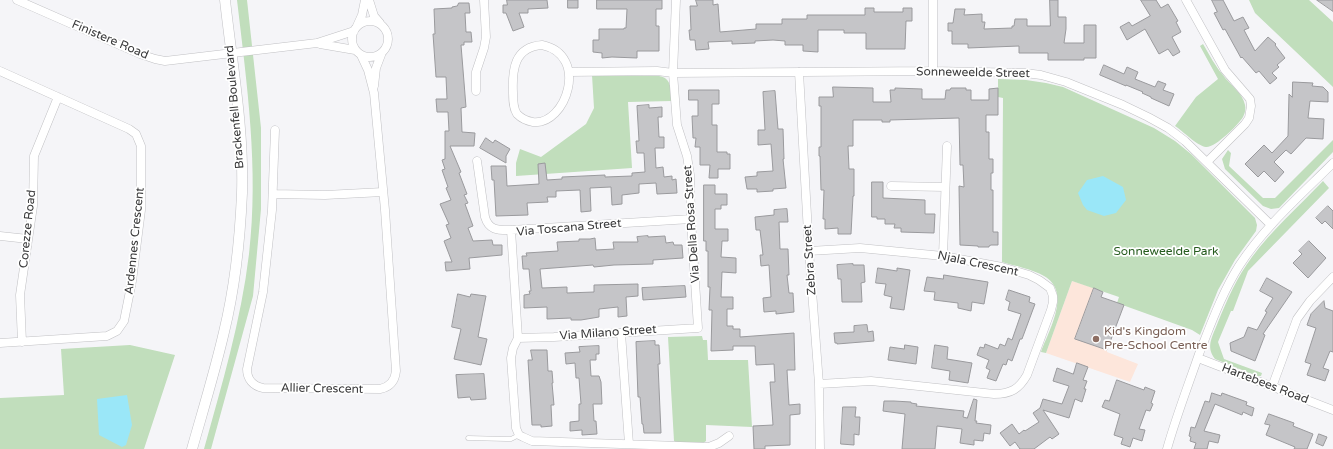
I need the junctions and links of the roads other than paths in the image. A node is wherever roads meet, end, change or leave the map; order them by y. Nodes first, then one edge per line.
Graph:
1 (17, 0) edge
2 (225, 0) edge
3 (365, 0) edge
4 (369, 0) edge
5 (484, 0) edge
6 (676, 0) edge
7 (933, 0) edge
8 (1186, 0) edge
9 (380, 23) junction
10 (356, 28) junction
11 (317, 43) junction
12 (358, 52) junction
13 (230, 53) junction
14 (381, 55) junction
15 (0, 71) edge
16 (569, 72) junction
17 (798, 72) junction
18 (933, 72) junction
19 (674, 73) junction
20 (476, 91) dead end
21 (374, 93) junction
22 (58, 97) junction
23 (275, 130) dead end
24 (947, 146) dead end
25 (477, 161) dead end
26 (1207, 162) junction
27 (1333, 163) edge
28 (891, 186) dead end
29 (946, 187) junction
30 (383, 192) junction
31 (273, 194) junction
32 (692, 219) junction
33 (1271, 225) junction
34 (511, 230) junction
35 (0, 236) edge
36 (28, 239) junction
37 (809, 251) junction
38 (943, 256) junction
39 (1333, 277) edge
40 (698, 328) joint
41 (621, 333) junction
42 (518, 338) junction
43 (22, 342) junction
44 (0, 343) edge
45 (1198, 358) junction
46 (819, 384) junction
47 (1272, 387) junction
48 (1333, 410) edge
49 (521, 436) junction
50 (729, 436) dead end
51 (468, 438) dead end
52 (629, 444) junction
53 (192, 449) edge
54 (820, 449) edge
55 (1166, 449) edge

1 - 13 street, Finistere Road
2 - 13 street, Brackenfell Boulevard
3 - 10 street
4 - 9 street
5 - 20 street
6 - 19 street, Via Della Rosa Street
7 - 18 street
8 - 26 street
9 - 10 street
9 - 14 street
10 - 11 street
10 - 12 street
11 - 12 street
11 - 13 street, Finistere Road
12 - 14 street
12 - 21 street, Allier Crescent
13 - 53 street, Brackenfell Boulevard
14 - 21 street, Allier Crescent
15 - 22 street, Ardennes Crescent
16 - 16 street
16 - 19 street, Sonneweelde Street
17 - 18 street, Sonneweelde Street
17 - 19 street, Sonneweelde Street
17 - 37 street, Zebra Street
18 - 26 street, Sonneweelde Street
19 - 32 street, Via Della Rosa Street
21 - 30 street, Allier Crescent
22 - 36 street, Corezze Road
22 - 43 street, Ardennes Crescent
23 - 31 street, Allier Crescent
24 - 29 street
25 - 34 street
26 - 33 street, Sonneweelde Street
27 - 33 street
28 - 29 street
29 - 38 street
30 - 31 street
30 - 31 street, Allier Crescent
32 - 34 street, Via Toscana Street
32 - 40 street, Via Della Rosa Street
33 - 45 street
34 - 42 street, Via Toscana Street
35 - 36 street
36 - 43 street, Corezze Road
37 - 38 street, Njala Crescent
37 - 46 street, Zebra Street
38 - 46 street, Njala Crescent
39 - 47 street
40 - 41 street, Via Milano Street
41 - 42 street, Via Milano Street
41 - 52 street
42 - 49 street, Via Toscana Street
43 - 44 street, Ardennes Crescent
45 - 47 street, Hartebees Road
45 - 55 street
46 - 54 street, Zebra Street
47 - 48 street, Hartebees Road
49 - 51 lane
49 - 52 street
50 - 52 street

